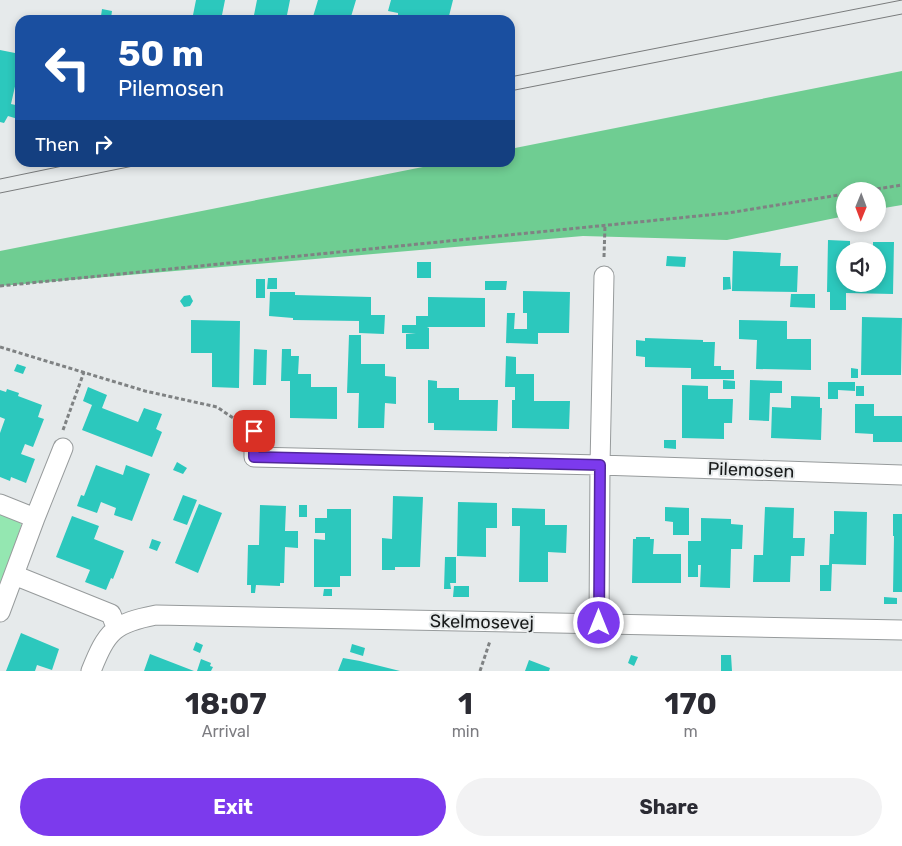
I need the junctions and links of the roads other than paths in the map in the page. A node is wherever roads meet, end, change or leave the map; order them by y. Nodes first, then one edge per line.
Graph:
1 (604, 276) road end
2 (254, 431) road end
3 (63, 448) road end
4 (600, 465) junction
5 (902, 475) edge
6 (0, 504) edge
7 (34, 518) junction
8 (14, 575) junction
9 (2, 601) edge
10 (599, 623) junction
11 (116, 627) junction
12 (902, 630) edge
13 (91, 671) edge

1 - 4 street
2 - 4 street, Pilemosen
3 - 7 street
4 - 5 street, Pilemosen
4 - 10 street
6 - 7 street
7 - 8 street
8 - 9 street
8 - 11 street
10 - 11 street, Skelmosevej
10 - 12 street, Skelmosevej
11 - 13 street

